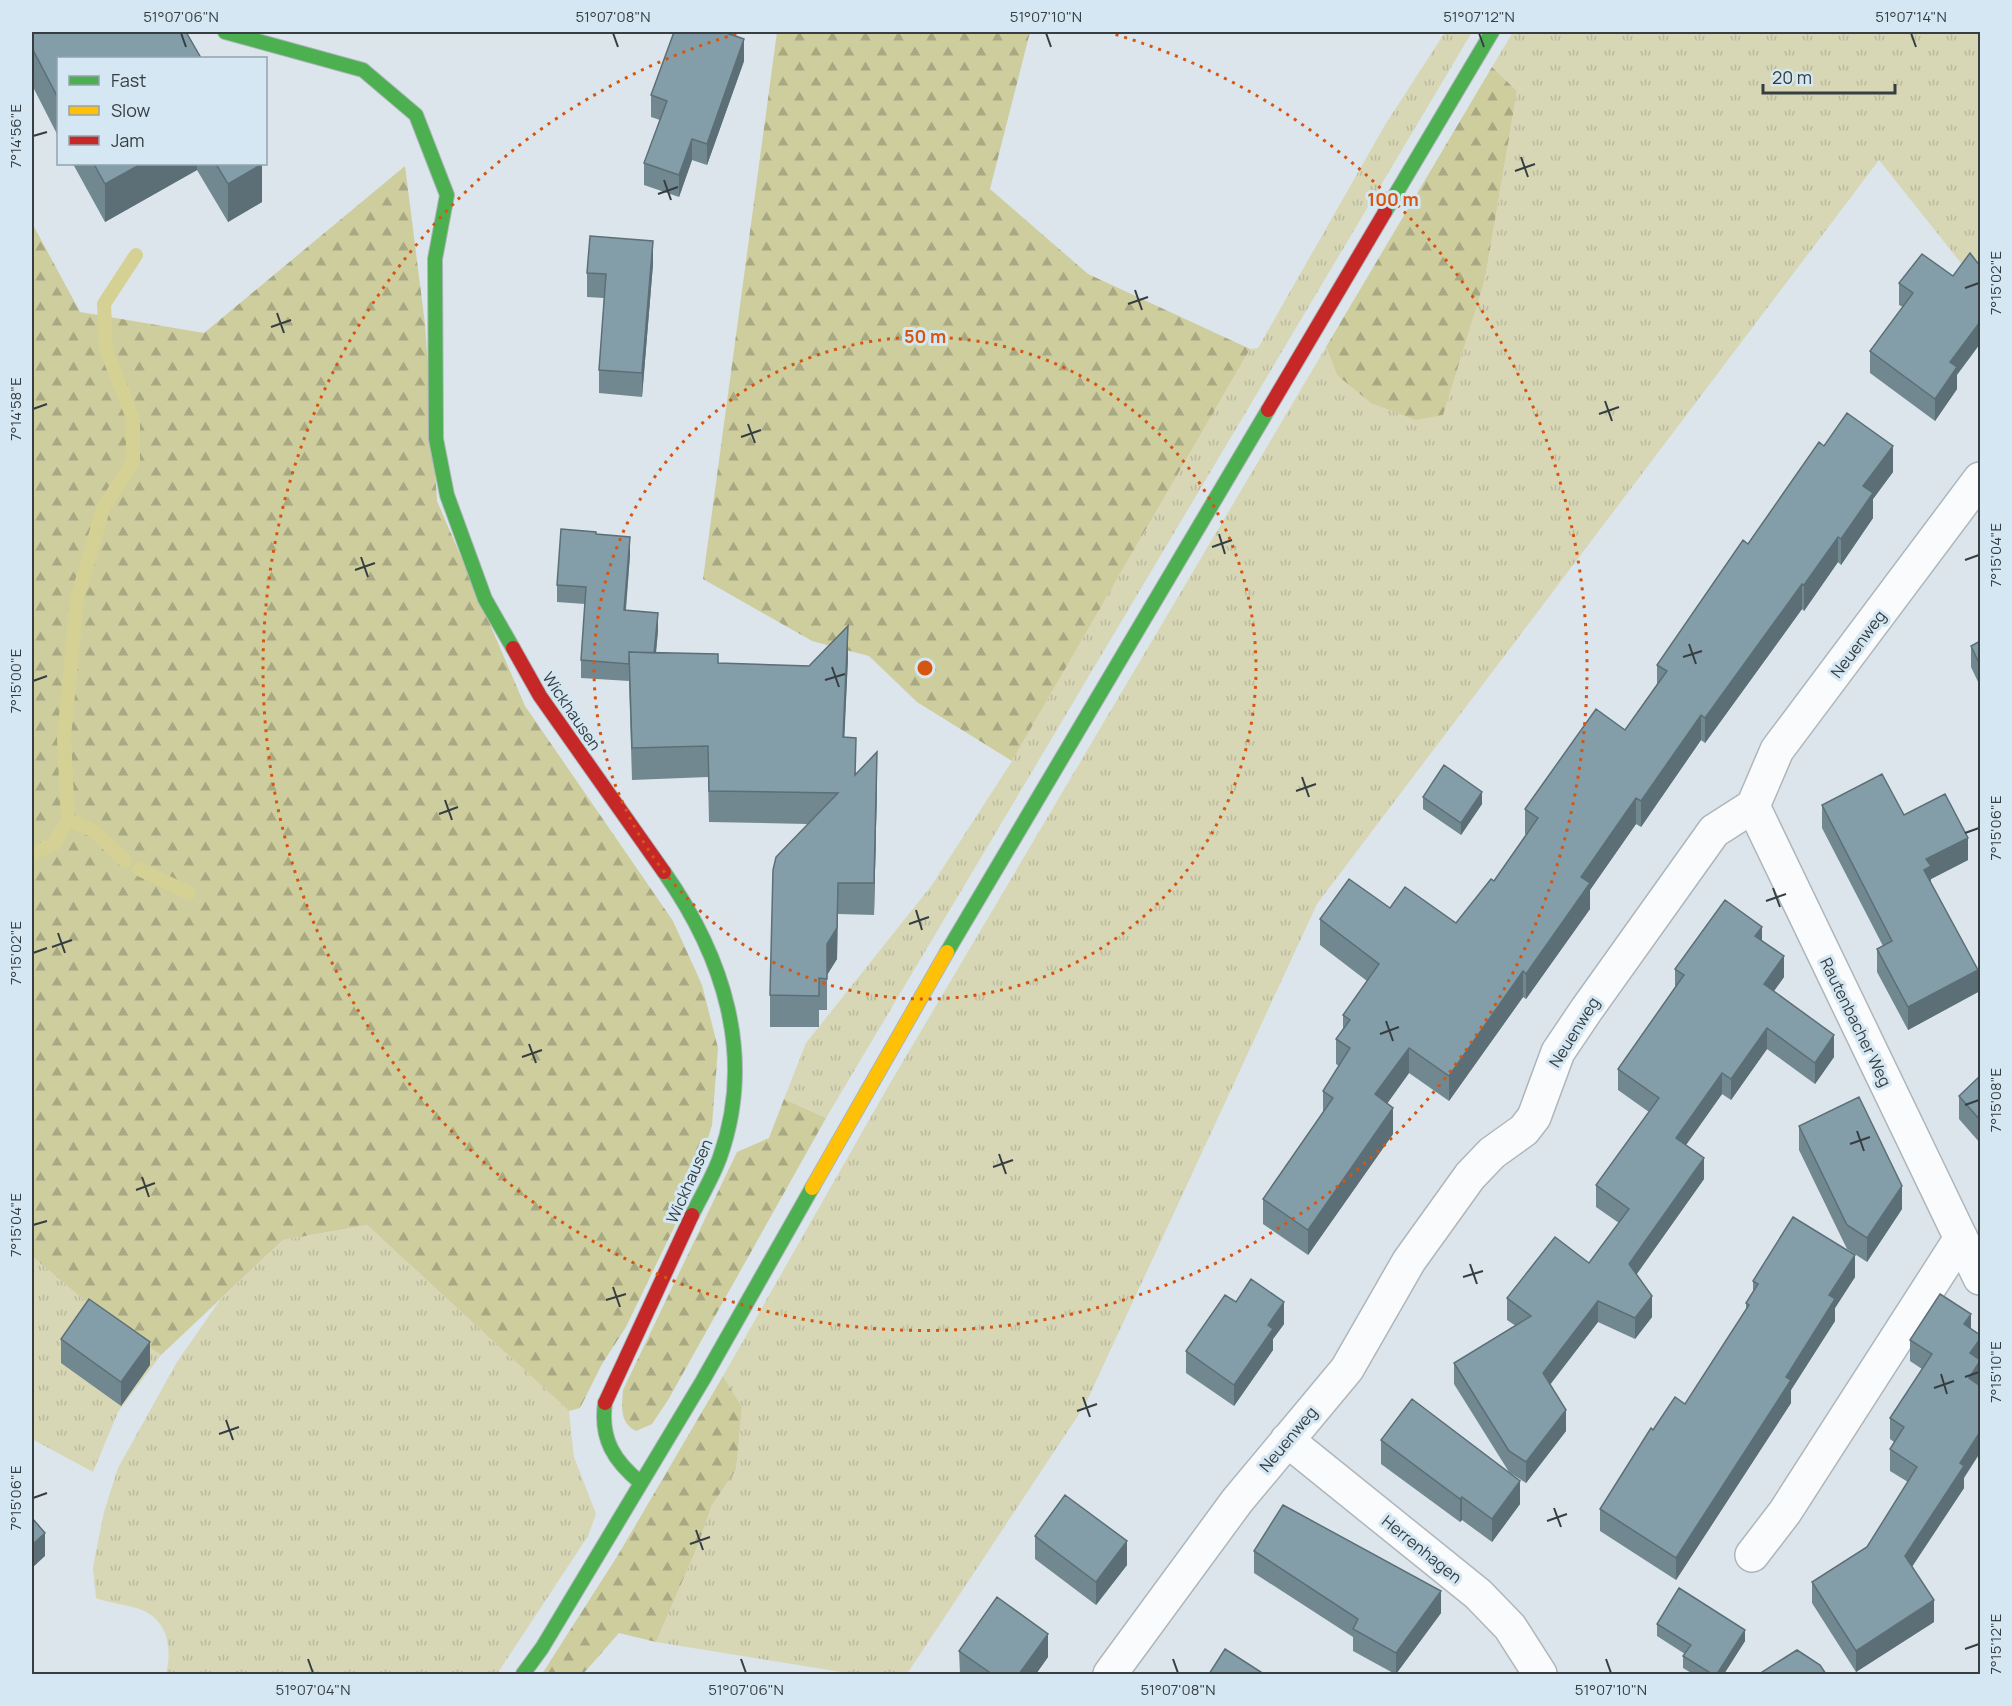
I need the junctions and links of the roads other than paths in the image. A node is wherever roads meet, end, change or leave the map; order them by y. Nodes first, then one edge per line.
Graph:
1 (225, 32) edge
2 (1492, 32) edge
3 (1980, 479) edge
4 (1753, 806) junction
5 (1961, 1238) junction
6 (1980, 1278) edge
7 (1287, 1440) junction
8 (641, 1483) junction
9 (1752, 1555) dead end
10 (523, 1674) edge
11 (1110, 1674) edge
12 (1540, 1674) edge

1 - 8 main road, Wickhausen
2 - 8 main road
3 - 4 street, Neuenweg
4 - 5 street, Rautenbacher Weg
4 - 7 street, Neuenweg
5 - 6 street, Rautenbacher Weg
5 - 9 street
7 - 11 street, Neuenweg
7 - 12 street, Herrenhagen
8 - 10 main road

